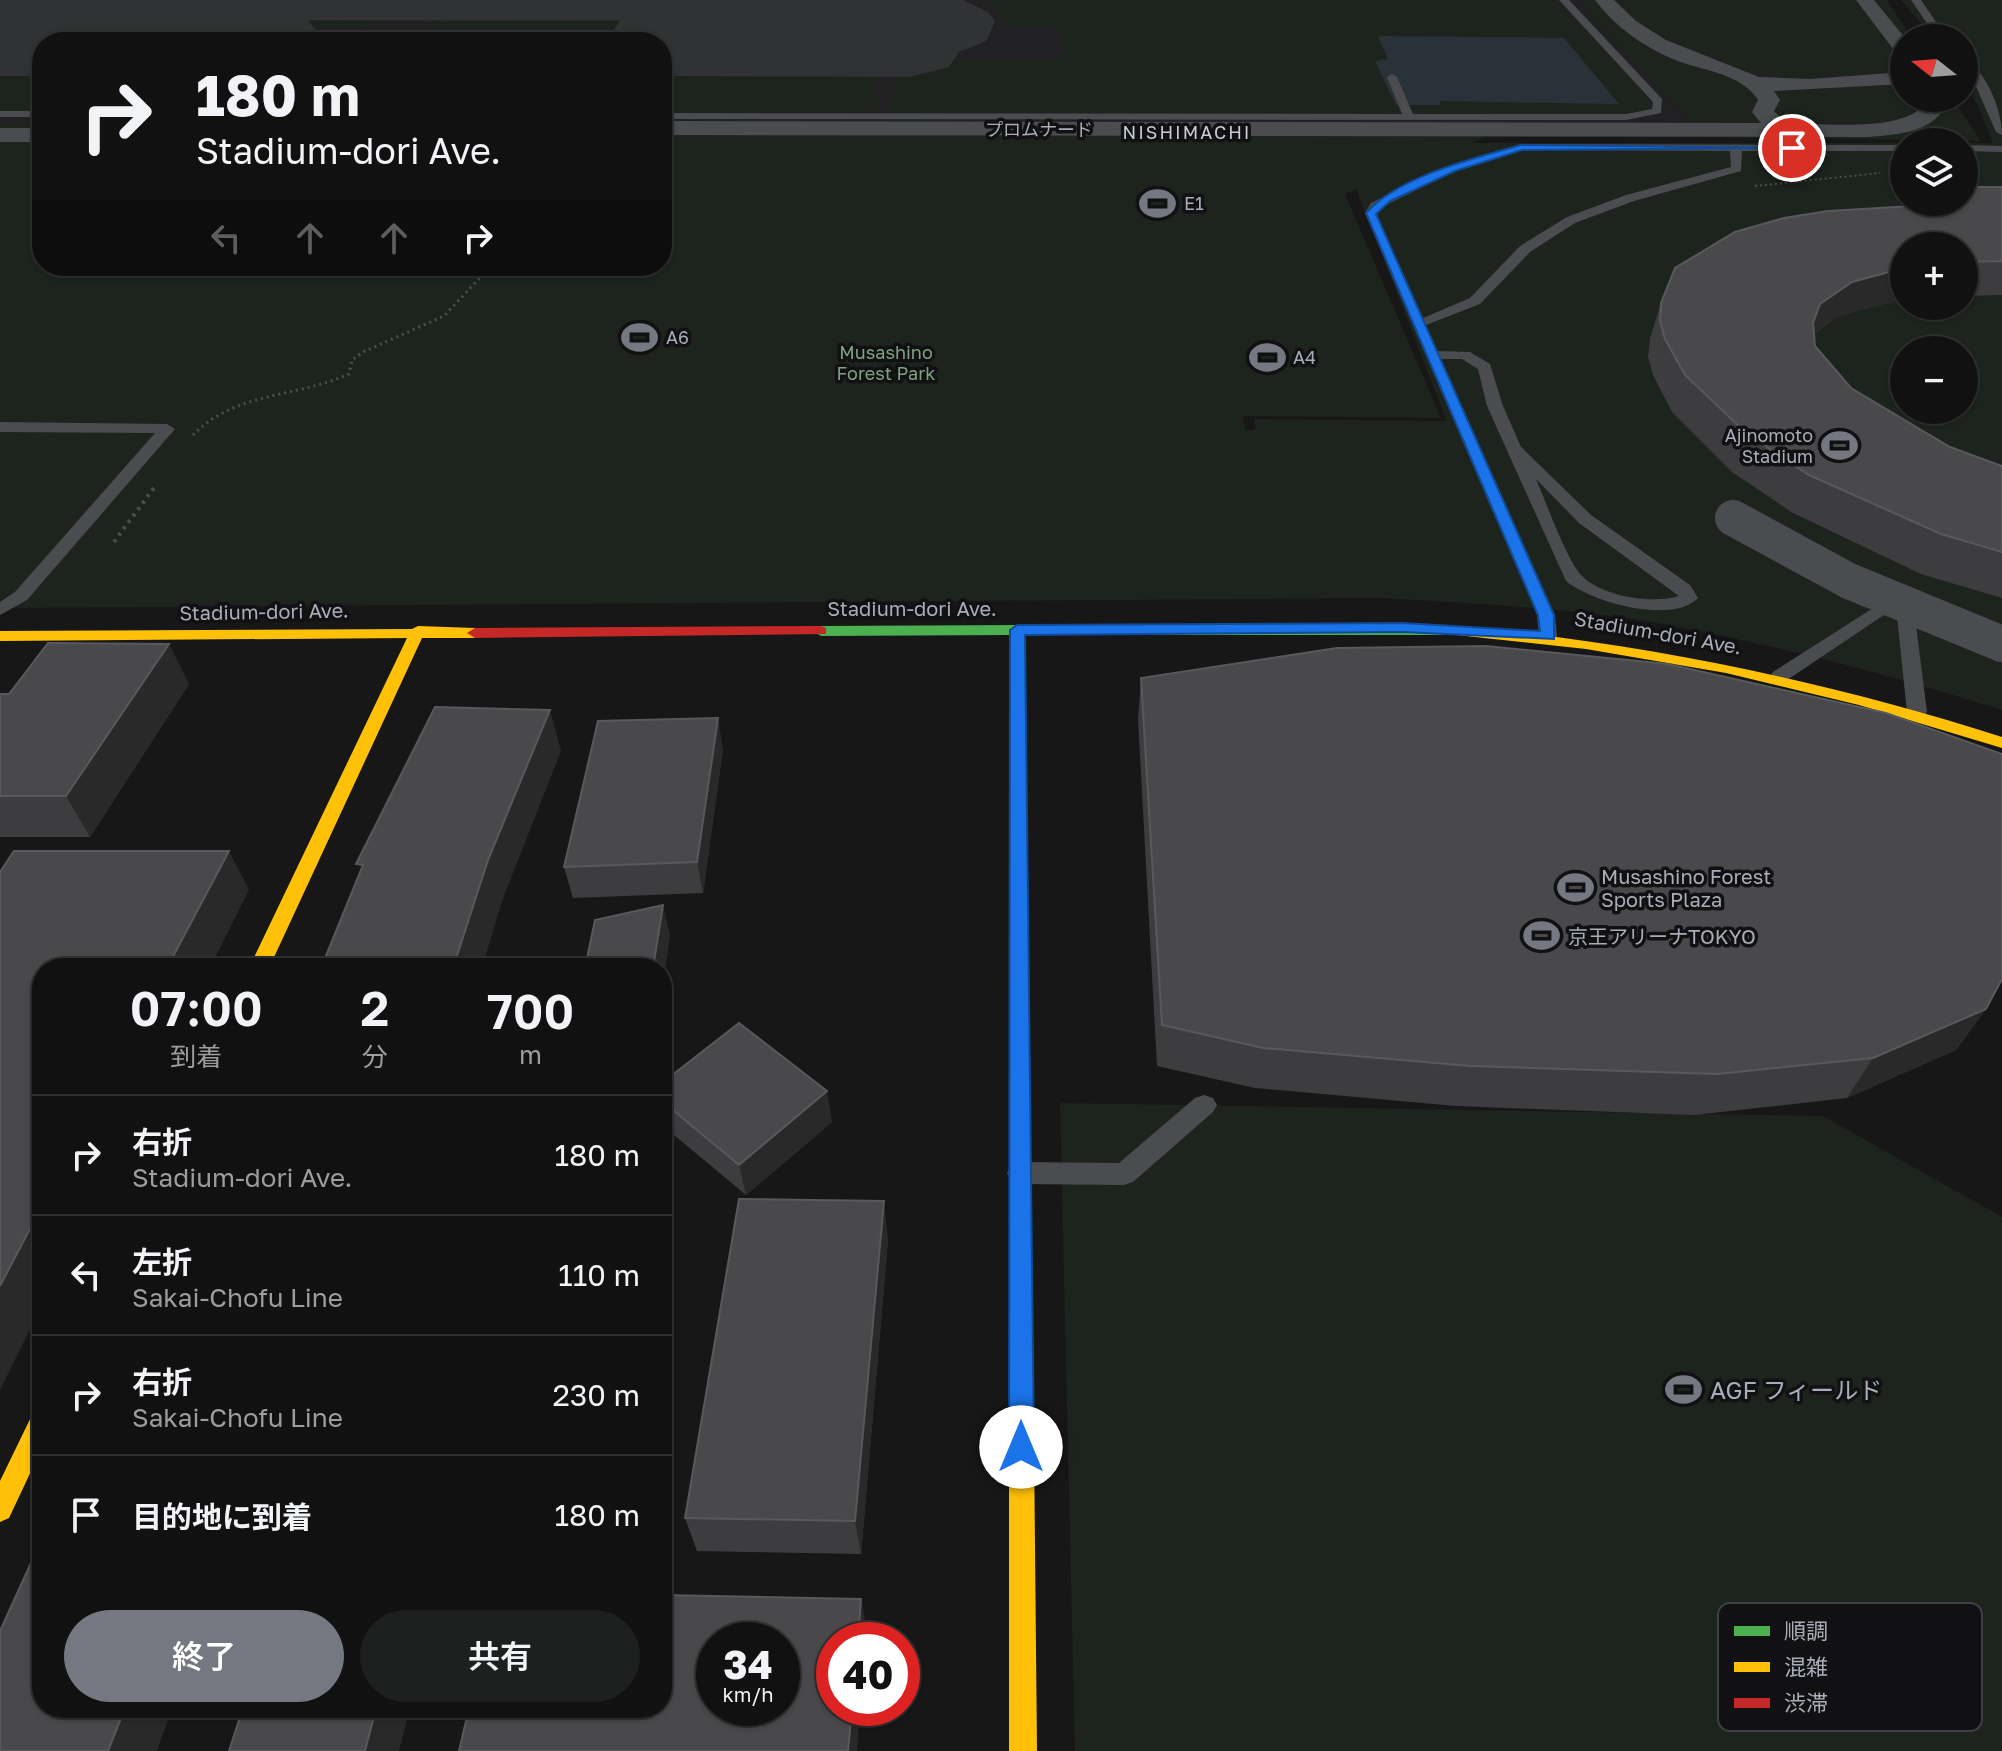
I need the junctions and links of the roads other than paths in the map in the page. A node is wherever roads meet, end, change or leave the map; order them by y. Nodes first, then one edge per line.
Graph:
1 (1564, 0) edge
2 (1604, 0) edge
3 (1865, 0) edge
4 (1916, 0) edge
5 (1932, 24) edge
6 (1890, 32) edge
7 (1392, 77) dead end
8 (1978, 78) edge
9 (1890, 79) edge
10 (1752, 82) junction
11 (1805, 89) junction
12 (1769, 100) junction
13 (1931, 112) edge
14 (0, 114) edge
15 (32, 114) edge
16 (672, 116) edge
17 (1409, 117) junction
18 (672, 128) edge
19 (1779, 130) junction
20 (2002, 132) edge
21 (0, 135) edge
22 (32, 135) edge
23 (1736, 148) junction
24 (1890, 148) edge
25 (1978, 148) edge
26 (2002, 149) edge
27 (1418, 323) junction
28 (1432, 355) junction
29 (0, 427) edge
30 (1516, 450) junction
31 (1733, 518) dead end
32 (0, 610) edge
33 (1017, 630) junction
34 (418, 631) junction
35 (0, 636) edge
36 (1548, 636) junction
37 (2002, 644) edge
38 (1780, 676) junction
39 (1917, 712) junction
40 (2002, 743) edge
41 (264, 958) edge
42 (1204, 1105) dead end
43 (1020, 1173) junction
44 (32, 1442) edge
45 (0, 1509) edge
46 (1023, 1751) edge

1 - 17 lane
2 - 10 street
3 - 6 street
4 - 5 lane
7 - 17 lane
8 - 20 lane
9 - 11 street
10 - 11 street
10 - 12 street
11 - 12 street
12 - 19 street
13 - 19 street, プロムナード
14 - 15 lane
16 - 17 lane
18 - 19 street, プロムナード
21 - 22 street
23 - 24 lane
23 - 27 lane
23 - 27 lane
25 - 26 lane
27 - 28 lane
28 - 30 lane
28 - 36 lane
29 - 32 lane
30 - 30 lane
31 - 37 street, bridge
33 - 34 street, Stadium-dori Ave.
33 - 36 street, Stadium-dori Ave.
33 - 43 street
34 - 35 street, Stadium-dori Ave.
34 - 41 street
36 - 38 street, Stadium-dori Ave.
38 - 39 street, Stadium-dori Ave.
38 - 39 lane
39 - 40 street, Stadium-dori Ave.
42 - 43 lane
43 - 46 street
44 - 45 street

